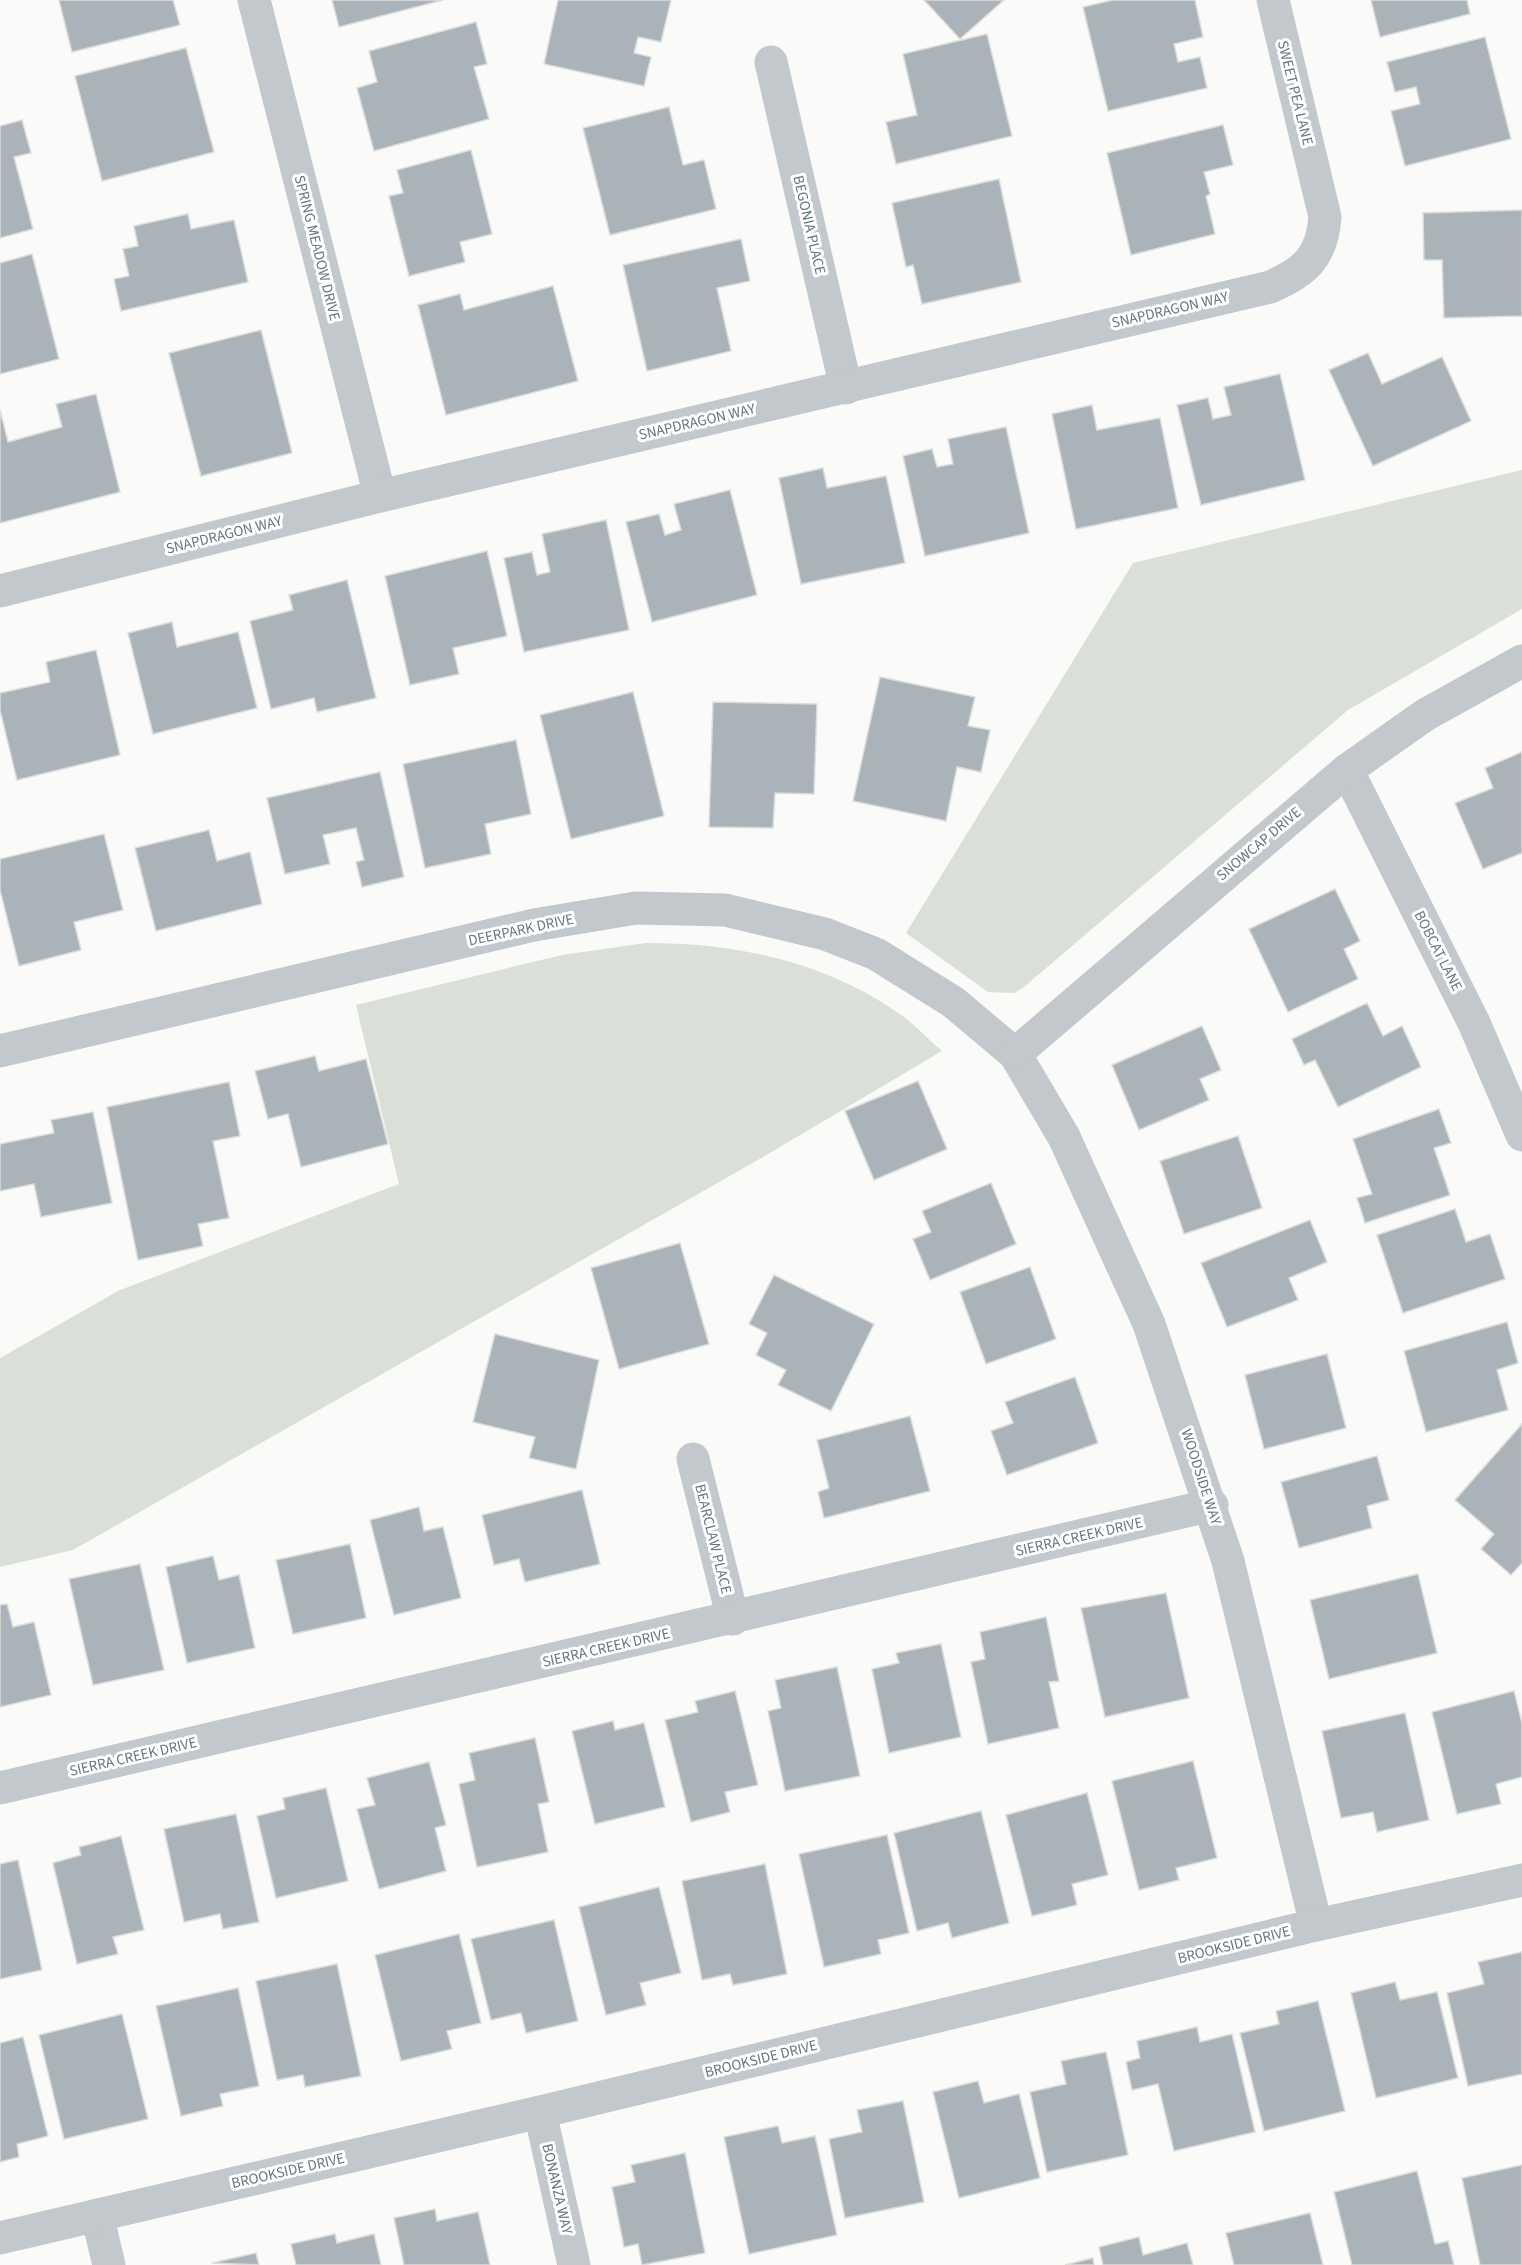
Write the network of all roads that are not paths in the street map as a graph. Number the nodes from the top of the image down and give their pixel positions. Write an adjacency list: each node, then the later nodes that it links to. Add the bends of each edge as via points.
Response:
1 (254, 0): 6 (street, SPRING MEADOW DRIVE)
2 (1273, 0): 4 (street, SWEET PEA LANE)
3 (771, 62): 5 (street, BEGONIA PLACE)
4 (1317, 185): 5 (street, SNAPDRAGON WAY, via 1325,217 1323,238 1314,257 1294,276 1270,286)
5 (846, 388): 6 (street, SNAPDRAGON WAY)
6 (380, 496): 7 (street, SNAPDRAGON WAY)
7 (0, 591)
8 (1522, 661): 9 (street, SNOWCAP DRIVE, via 1425,715)
9 (1347, 770): 11 (street, SNOWCAP DRIVE); 12 (street, BOBCAT LANE, via 1474,1023)
10 (0, 1051): 11 (street, DEERPARK DRIVE, via 534,925 636,908 725,910 825,934 876,954 953,1002)
11 (1015, 1054): 14 (street, WOODSIDE WAY, via 1064,1137 1149,1324)
12 (1522, 1135)
13 (693, 1459): 15 (street, BEARCLAW PLACE)
14 (1212, 1505): 15 (street, SIERRA CREEK DRIVE); 18 (street, WOODSIDE WAY)
15 (733, 1619): 16 (street, SIERRA CREEK DRIVE)
16 (0, 1788)
17 (1522, 1880): 18 (street, BROOKSIDE DRIVE)
18 (1316, 1925): 19 (street, BROOKSIDE DRIVE)
19 (540, 2112): 20 (street, BROOKSIDE DRIVE); 23 (street, BONANZA WAY)
20 (97, 2215): 21 (street, BROOKSIDE DRIVE); 22 (street)
21 (0, 2238)
22 (109, 2265)
23 (574, 2265)

